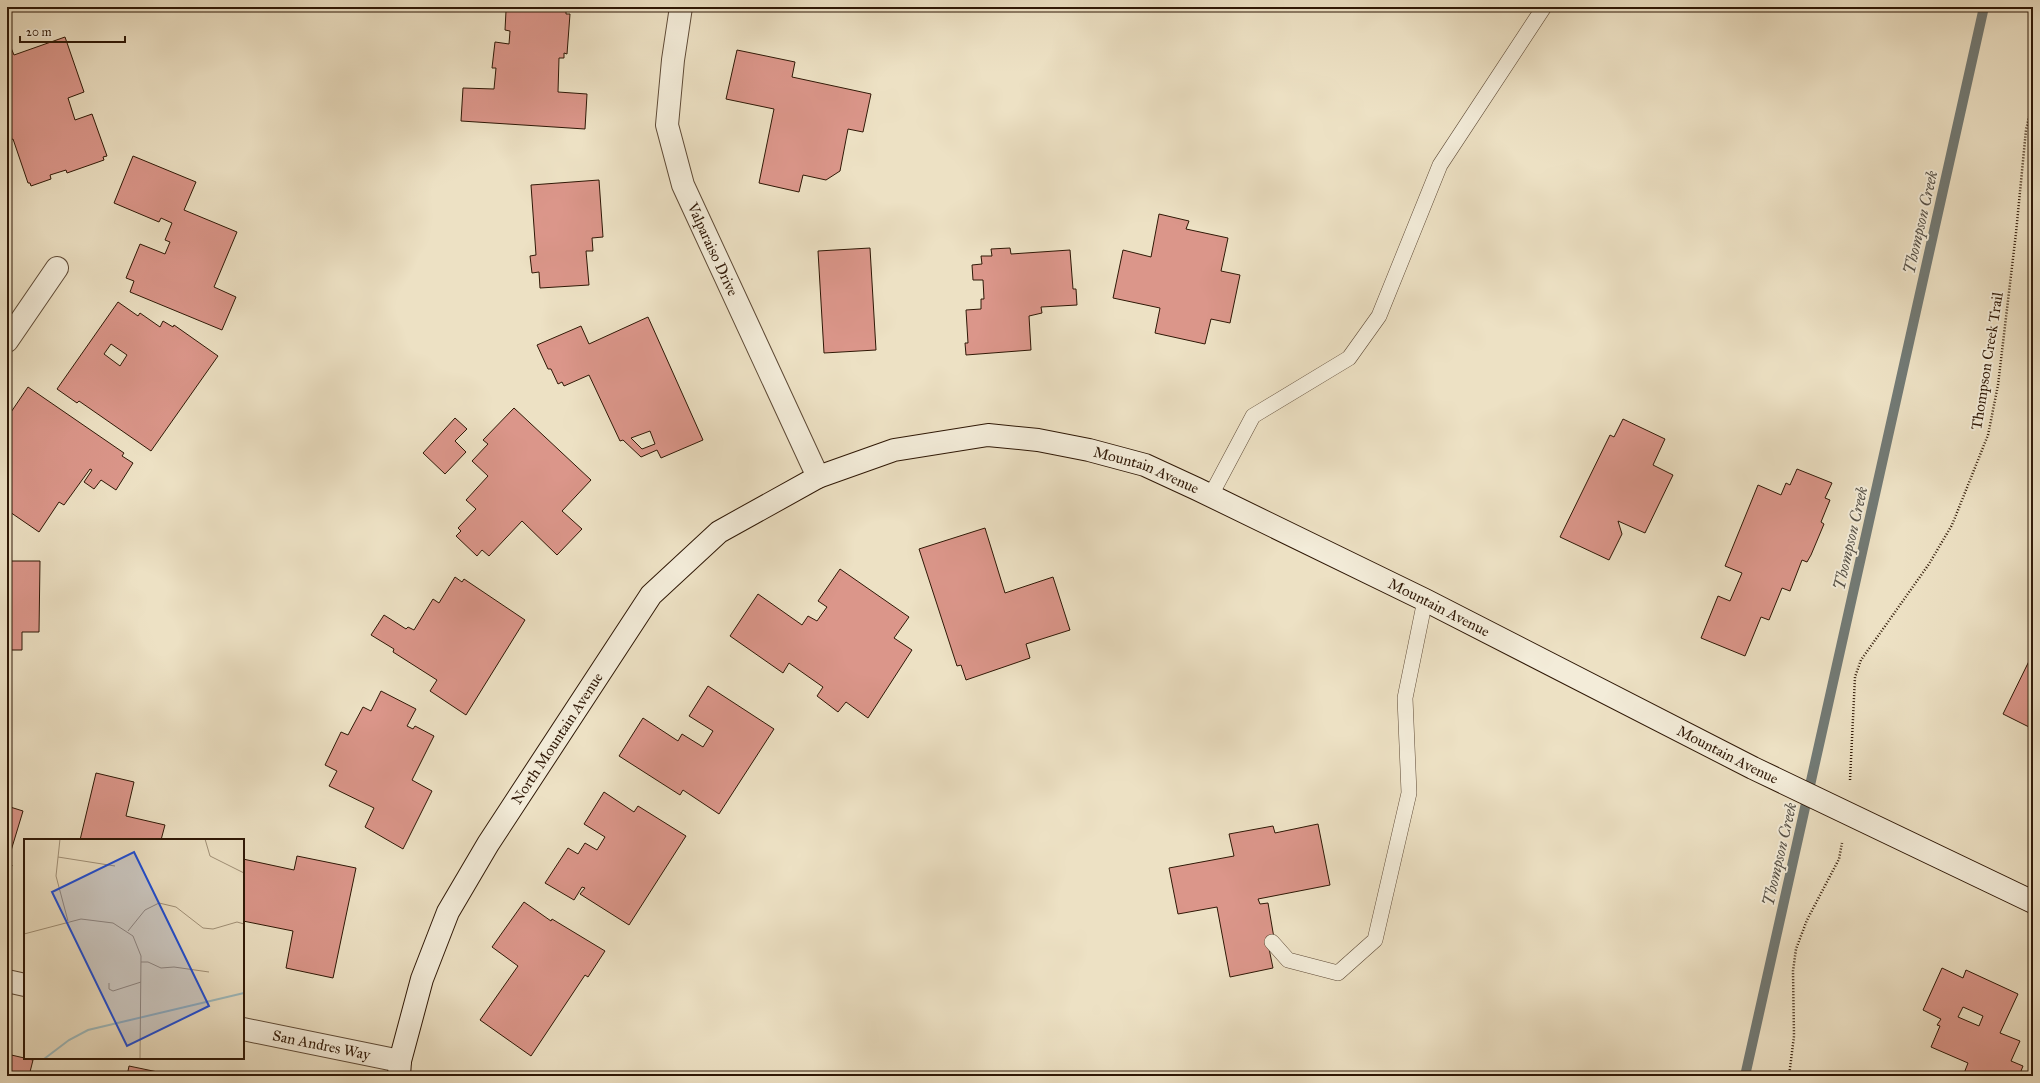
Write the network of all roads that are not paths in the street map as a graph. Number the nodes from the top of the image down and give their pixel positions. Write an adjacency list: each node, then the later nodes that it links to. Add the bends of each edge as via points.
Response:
1 (681, 7): 5 (street, Valparaiso Drive, via 667,125 683,185)
2 (1544, 7): 6 (lane, via 1440,165 1379,316 1349,358 1253,416)
3 (57, 268): 4 (street)
4 (7, 341)
5 (818, 477): 6 (street, Mountain Avenue, via 894,450 988,435 1038,440 1145,465); 13 (street, North Mountain Avenue, via 719,532 651,594 488,844 448,912 422,979)
6 (1211, 495): 7 (street, Mountain Avenue)
7 (1425, 600): 8 (street, Mountain Avenue, via 1780,781); 9 (lane, via 1405,698 1409,794 1374,940 1338,973 1288,960)
8 (2033, 902)
9 (1272, 942)
10 (7, 981): 11 (street)
11 (24, 985)
12 (244, 1029): 13 (street, San Andres Way)
13 (399, 1069)

